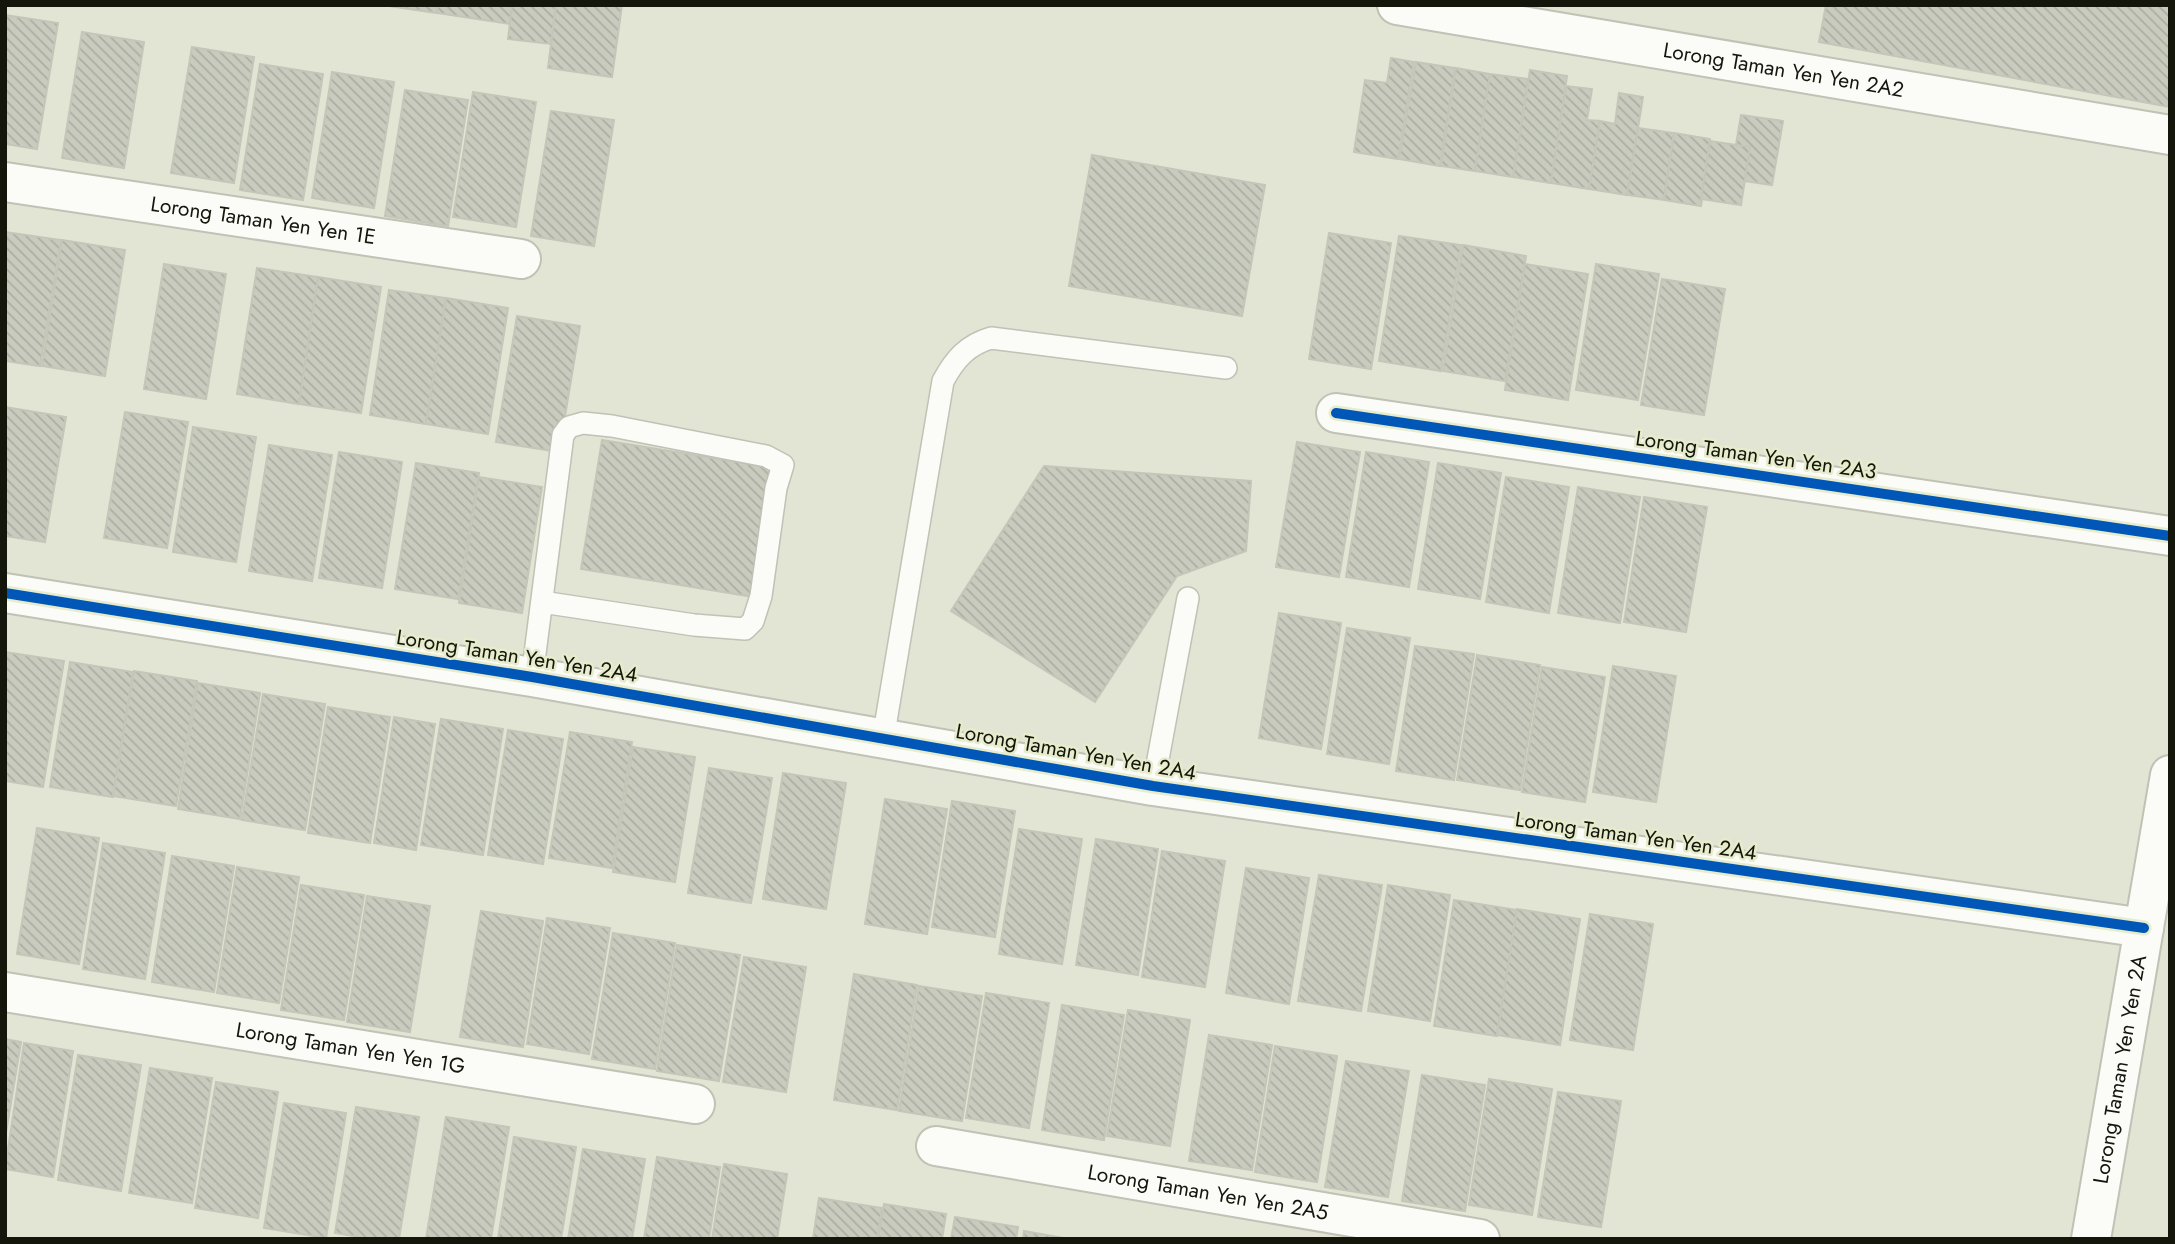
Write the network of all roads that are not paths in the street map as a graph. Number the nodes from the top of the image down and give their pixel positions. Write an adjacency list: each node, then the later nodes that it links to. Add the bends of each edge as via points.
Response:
1 (1397, 5): 2 (street, Lorong Taman Yen Yen 2A2)
2 (2170, 135)
3 (5, 182): 4 (street, Lorong Taman Yen Yen 1E)
4 (521, 259)
5 (1226, 368): 12 (lane, via 991,338 975,342 953,362 943,381)
6 (1336, 412): 7 (street, Lorong Taman Yen Yen 2A3)
7 (2170, 536)
8 (5, 593): 11 (street, Lorong Taman Yen Yen 2A4)
9 (1188, 598): 14 (lane)
10 (542, 602): 10 (lane, via 563,435 569,427 583,423 612,426 766,456 783,465 761,596 753,621 745,629); 11 (lane)
11 (532, 677): 12 (street, Lorong Taman Yen Yen 2A4)
12 (883, 739): 14 (street, Lorong Taman Yen Yen 2A4)
13 (2170, 775): 15 (street, Lorong Taman Yen Yen 2A)
14 (1153, 786): 15 (street, Lorong Taman Yen Yen 2A4)
15 (2144, 928): 20 (street, Lorong Taman Yen Yen 2A)
16 (5, 992): 17 (street, Lorong Taman Yen Yen 1G)
17 (695, 1104)
18 (936, 1146): 19 (street, Lorong Taman Yen Yen 2A5)
19 (1480, 1239)
20 (2091, 1239)

